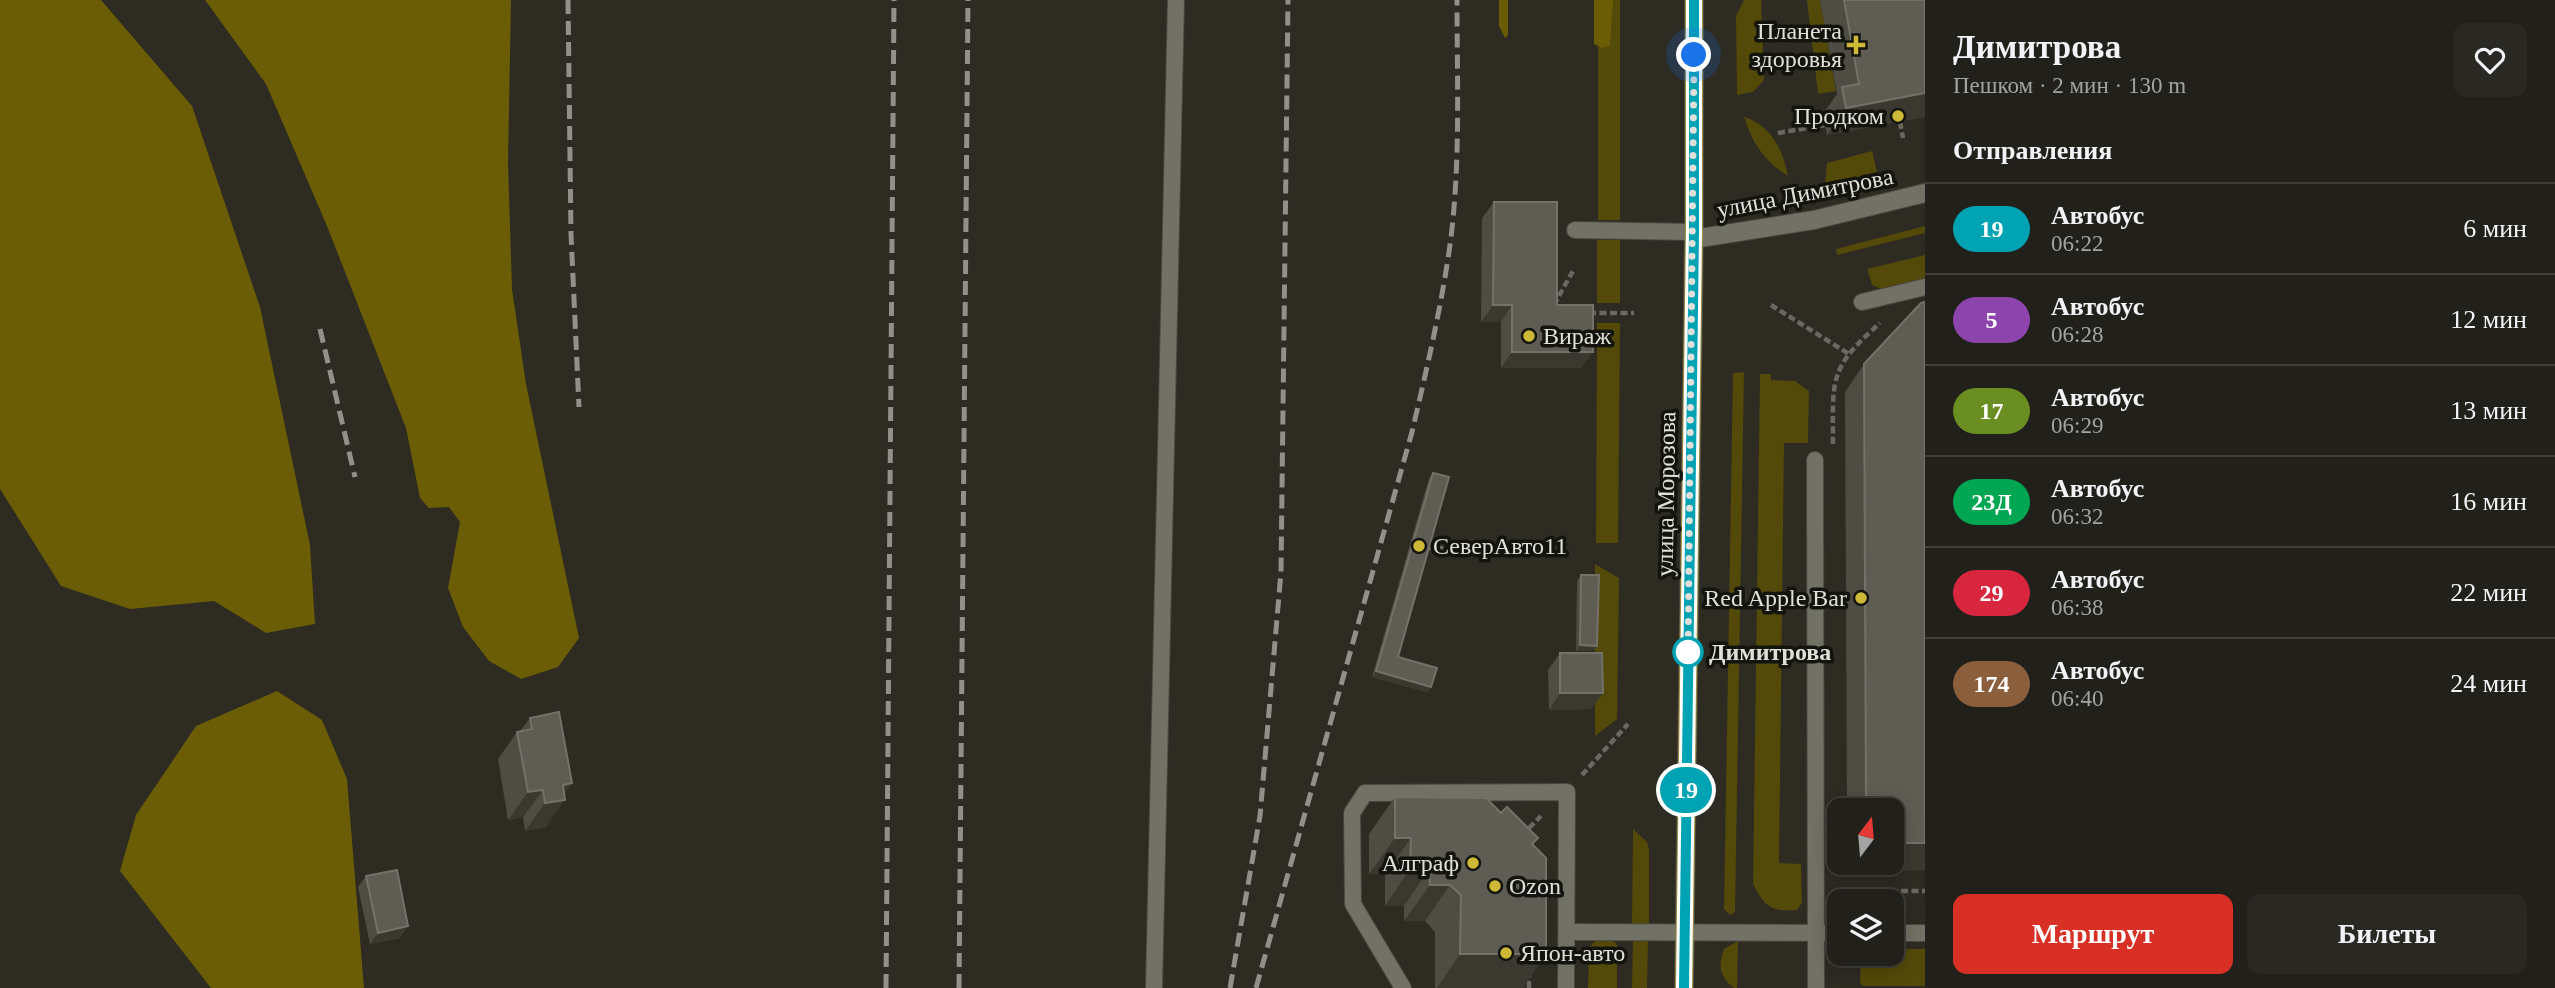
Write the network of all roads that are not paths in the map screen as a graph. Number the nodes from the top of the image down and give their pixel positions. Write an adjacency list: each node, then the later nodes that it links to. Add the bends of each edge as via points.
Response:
1 (1176, 0): 15 (lane)
2 (1694, 0): 5 (main road, улица Морозова)
3 (1925, 193): 5 (street, улица Димитрова, via 1814,220)
4 (1575, 230): 5 (lane)
5 (1694, 236): 10 (main road, улица Морозова)
6 (1925, 287): 7 (lane)
7 (1862, 302)
8 (1815, 460): 11 (lane)
9 (1567, 932): 10 (lane); 16 (lane, via 1567,792 1365,793 1352,813 1353,904); 17 (lane)
10 (1684, 933): 11 (lane); 18 (main road, улица Морозова)
11 (1816, 933): 12 (lane); 19 (lane)
12 (1827, 933)
13 (1904, 933): 14 (lane)
14 (1925, 933)
15 (1154, 988)
16 (1403, 988)
17 (1566, 988)
18 (1684, 988)
19 (1816, 988)

